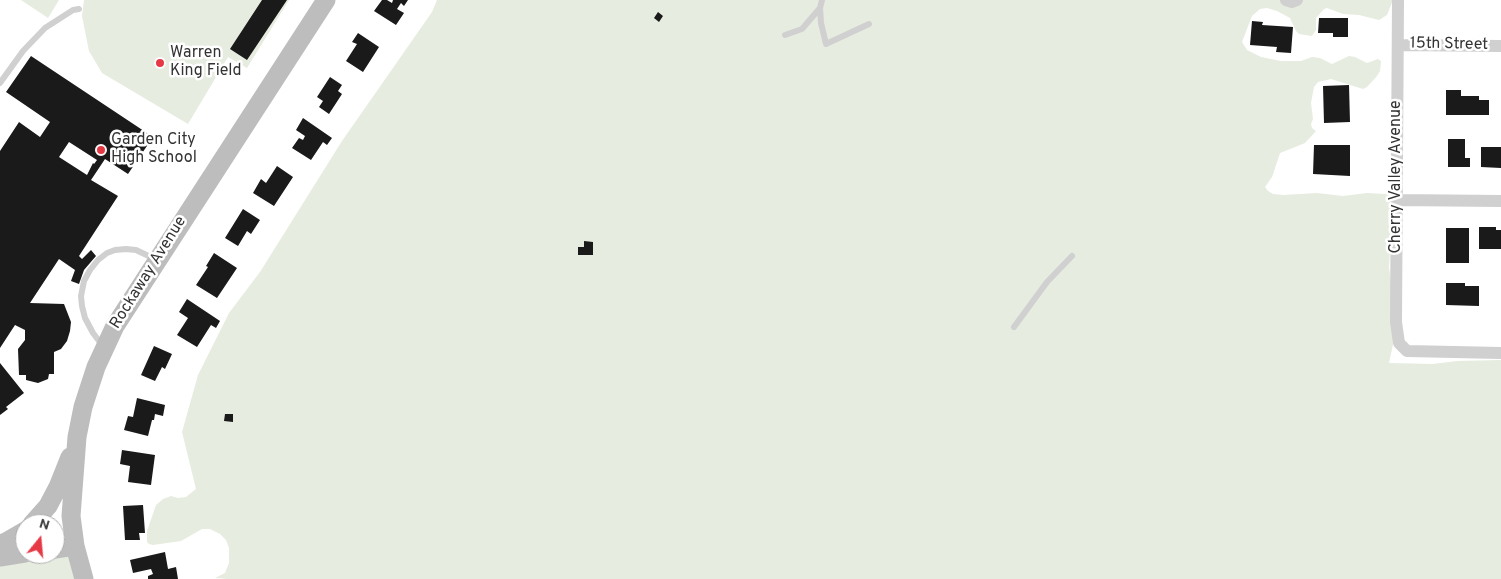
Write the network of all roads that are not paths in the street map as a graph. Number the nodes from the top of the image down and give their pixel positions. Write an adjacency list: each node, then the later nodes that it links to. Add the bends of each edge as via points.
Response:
1 (326, 0): 16 (main road, Rockaway Avenue)
2 (822, 0): 6 (lane)
3 (1286, 0): 4 (street)
4 (1297, 0)
5 (1398, 0): 10 (street, Cherry Valley Avenue)
6 (820, 8): 8 (lane, via 826,44); 9 (lane, via 802,29)
7 (79, 9): 12 (lane, via 45,28)
8 (869, 24)
9 (785, 35)
10 (1398, 45): 11 (street, 15th Street); 13 (street, Cherry Valley Avenue)
11 (1501, 46)
12 (0, 83)
13 (1396, 200): 14 (street); 19 (street, Cherry Valley Avenue, via 1396,322 1399,343 1407,351)
14 (1501, 201)
15 (1072, 256): 17 (lane, via 1047,282)
16 (156, 260): 18 (main road, Rockaway Avenue); 18 (lane, via 136,250 115,250 98,260 90,270 84,282 82,306 93,333)
17 (1014, 327)
18 (105, 348): 20 (main road, Rockaway Avenue, via 83,407)
19 (1501, 353)
20 (77, 437): 21 (main road, via 58,487); 24 (main road, Rockaway Avenue, via 71,516)
21 (41, 514)
22 (15, 537): 23 (main road)
23 (0, 544)
24 (75, 546): 25 (main road); 28 (main road, Rockaway Avenue)
25 (65, 548)
26 (15, 555): 27 (main road)
27 (0, 557)
28 (84, 579)

